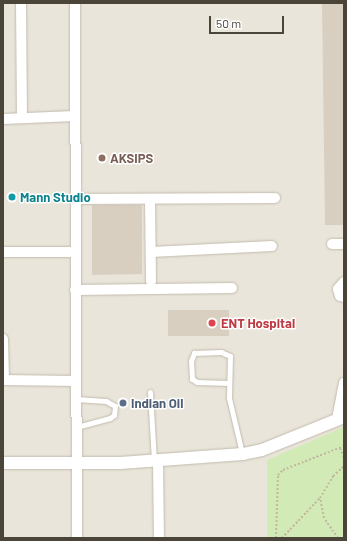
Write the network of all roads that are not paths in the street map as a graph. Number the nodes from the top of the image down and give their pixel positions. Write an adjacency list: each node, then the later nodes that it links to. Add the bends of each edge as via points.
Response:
1 (21, 3): 4 (street)
2 (75, 3): 3 (street)
3 (75, 116): 4 (street); 7 (street)
4 (22, 118): 5 (street)
5 (3, 119)
6 (275, 198): 8 (street)
7 (74, 199): 8 (street); 13 (street)
8 (150, 199): 14 (street)
9 (332, 244): 10 (street)
10 (344, 244)
11 (272, 246): 14 (street)
12 (3, 252): 13 (street)
13 (74, 252): 18 (street)
14 (151, 252): 15 (street)
15 (151, 281)
16 (344, 282): 19 (street, via 340,283 338,290 340,296)
17 (232, 288): 18 (street)
18 (75, 290): 22 (street)
19 (344, 297)
20 (3, 339): 21 (street)
21 (3, 380): 22 (street)
22 (76, 381): 26 (street)
23 (344, 382): 27 (street)
24 (229, 383): 24 (lane, via 228,354 194,353 191,361 192,379 197,382); 29 (lane, via 229,398)
25 (150, 392): 30 (lane)
26 (76, 399): 28 (street); 28 (lane, via 106,401 115,406 114,415 110,418)
27 (341, 418): 29 (street, via 262,450)
28 (76, 427): 32 (street)
29 (243, 454): 30 (street)
30 (156, 462): 32 (street); 34 (street)
31 (3, 463): 32 (street)
32 (77, 464): 33 (street)
33 (77, 538)
34 (159, 538)

